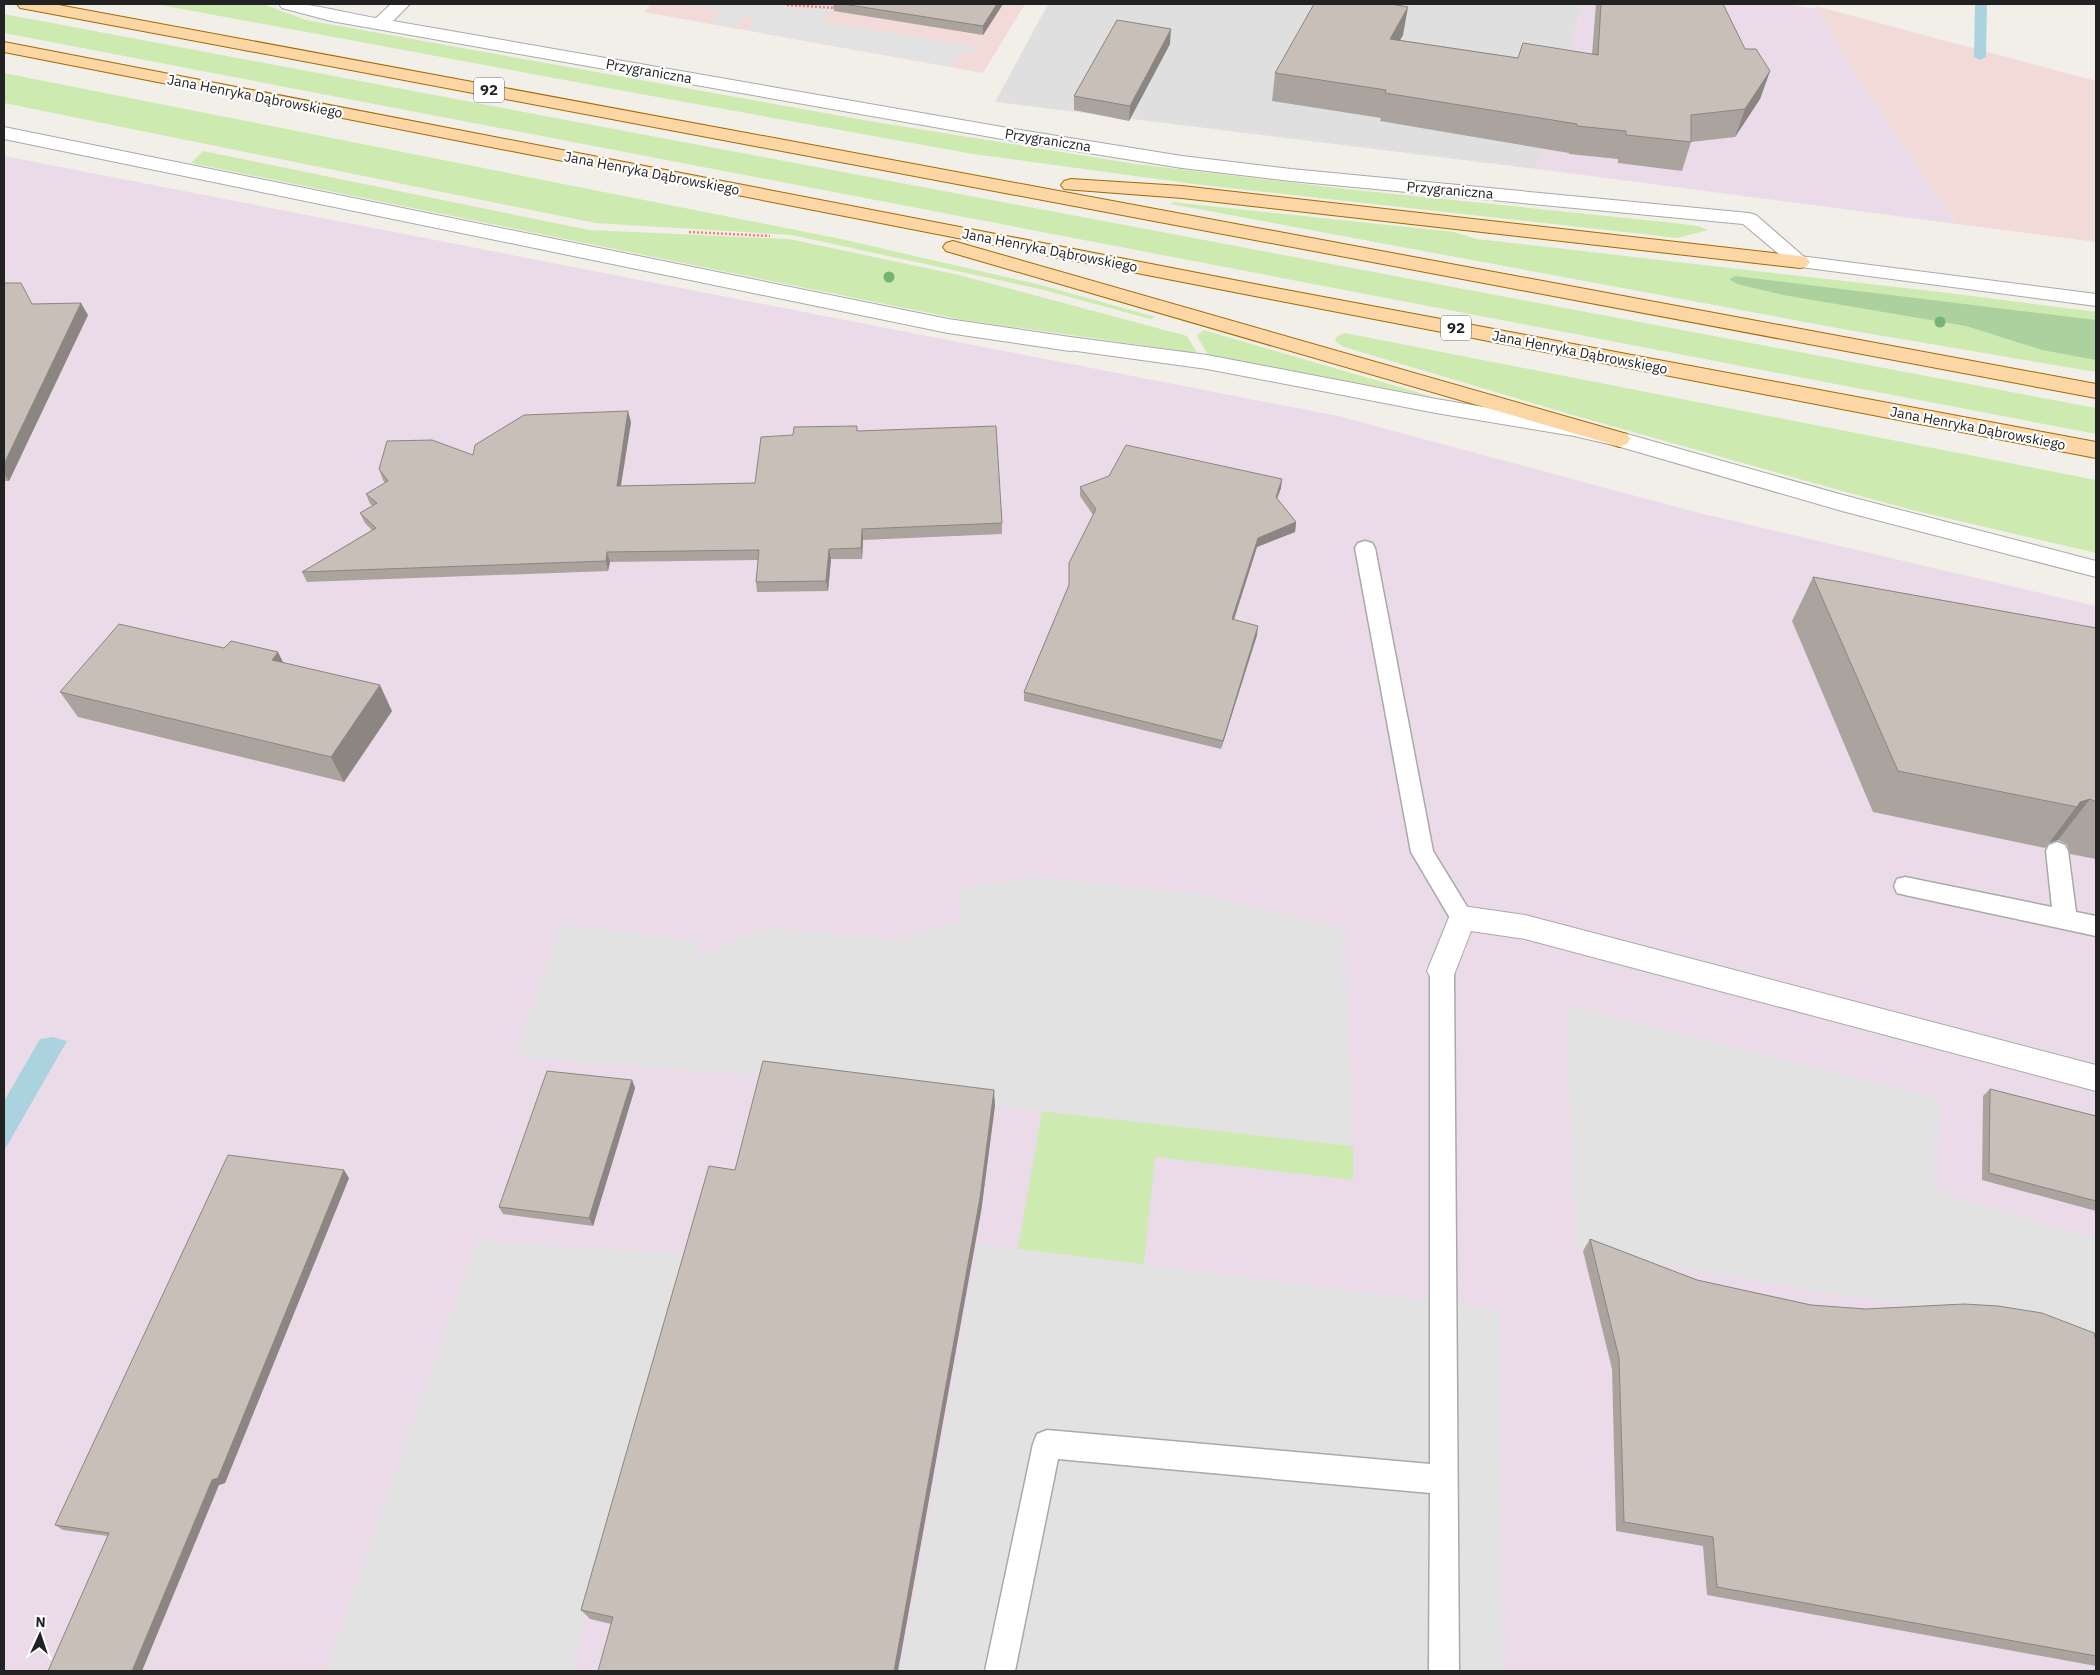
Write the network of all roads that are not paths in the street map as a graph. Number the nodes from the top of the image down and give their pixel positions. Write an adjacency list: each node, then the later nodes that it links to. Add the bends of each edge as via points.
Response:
1 (26, 4): 7 (main road, 92)
2 (288, 4): 4 (street, Przygraniczna, via 331,16)
3 (401, 4): 4 (street)
4 (380, 24): 9 (street, Przygraniczna, via 1182,162 1749,219)
5 (4, 47): 8 (main road, Jana Henryka Dąbrowskiego / 92)
6 (4, 133): 12 (street, via 938,324 1207,362)
7 (952, 178): 9 (main road, via 1182,192); 11 (main road, 92)
8 (815, 204): 12 (main road, via 1029,270); 13 (main road, Jana Henryka Dąbrowskiego / 92)
9 (1800, 262): 10 (street)
10 (2096, 300)
11 (2096, 391)
12 (1620, 439): 15 (street, via 1842,503)
13 (2096, 450)
14 (1365, 548): 18 (lane, via 1422,852)
15 (2096, 569)
16 (2057, 851): 19 (lane)
17 (1905, 886): 19 (lane)
18 (1462, 918): 21 (street); 22 (street, via 1525,927)
19 (2065, 920): 20 (lane)
20 (2096, 926)
21 (1442, 971): 23 (lane)
22 (2096, 1078)
23 (1444, 1480): 24 (lane, via 1047,1444); 25 (lane)
24 (1000, 1671)
25 (1444, 1671)

